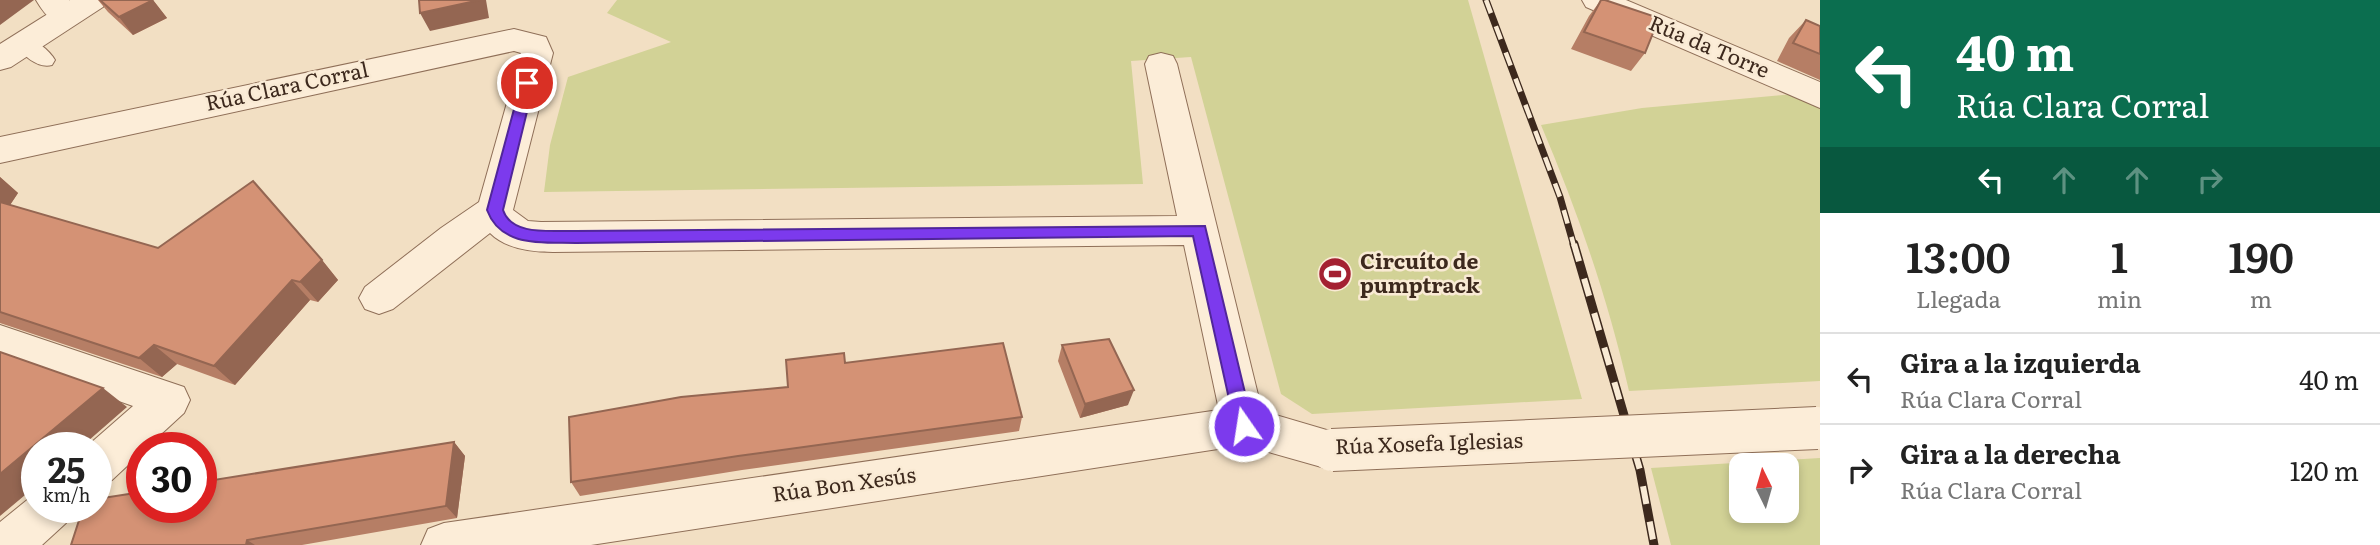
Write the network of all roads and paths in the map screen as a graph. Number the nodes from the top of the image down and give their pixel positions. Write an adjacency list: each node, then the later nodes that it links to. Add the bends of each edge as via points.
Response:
1 (1597, 0): 6 (street, Rúa da Torre)
2 (70, 5): 3 (street)
3 (23, 54)
4 (1161, 64): 10 (street)
5 (527, 83): 7 (street, Rúa Clara Corral, via 537,53 535,45 502,41); 8 (street, Rúa Clara Corral, via 509,66 485,66); 9 (street, Rúa Clara Corral)
6 (1820, 96)
7 (0, 150)
8 (0, 175)
9 (495, 210): 10 (street, via 508,229 541,237); 11 (street)
10 (1199, 230): 13 (street)
11 (379, 298)
12 (0, 342): 15 (street, via 169,400)
13 (1244, 426): 14 (street, Rúa Xosefa Iglesias, bridge, via 1332,450); 18 (street, Rúa Bon Xesús)
14 (1819, 428)
15 (112, 452)
16 (33, 523): 17 (street)
17 (8, 545)
18 (444, 545)

